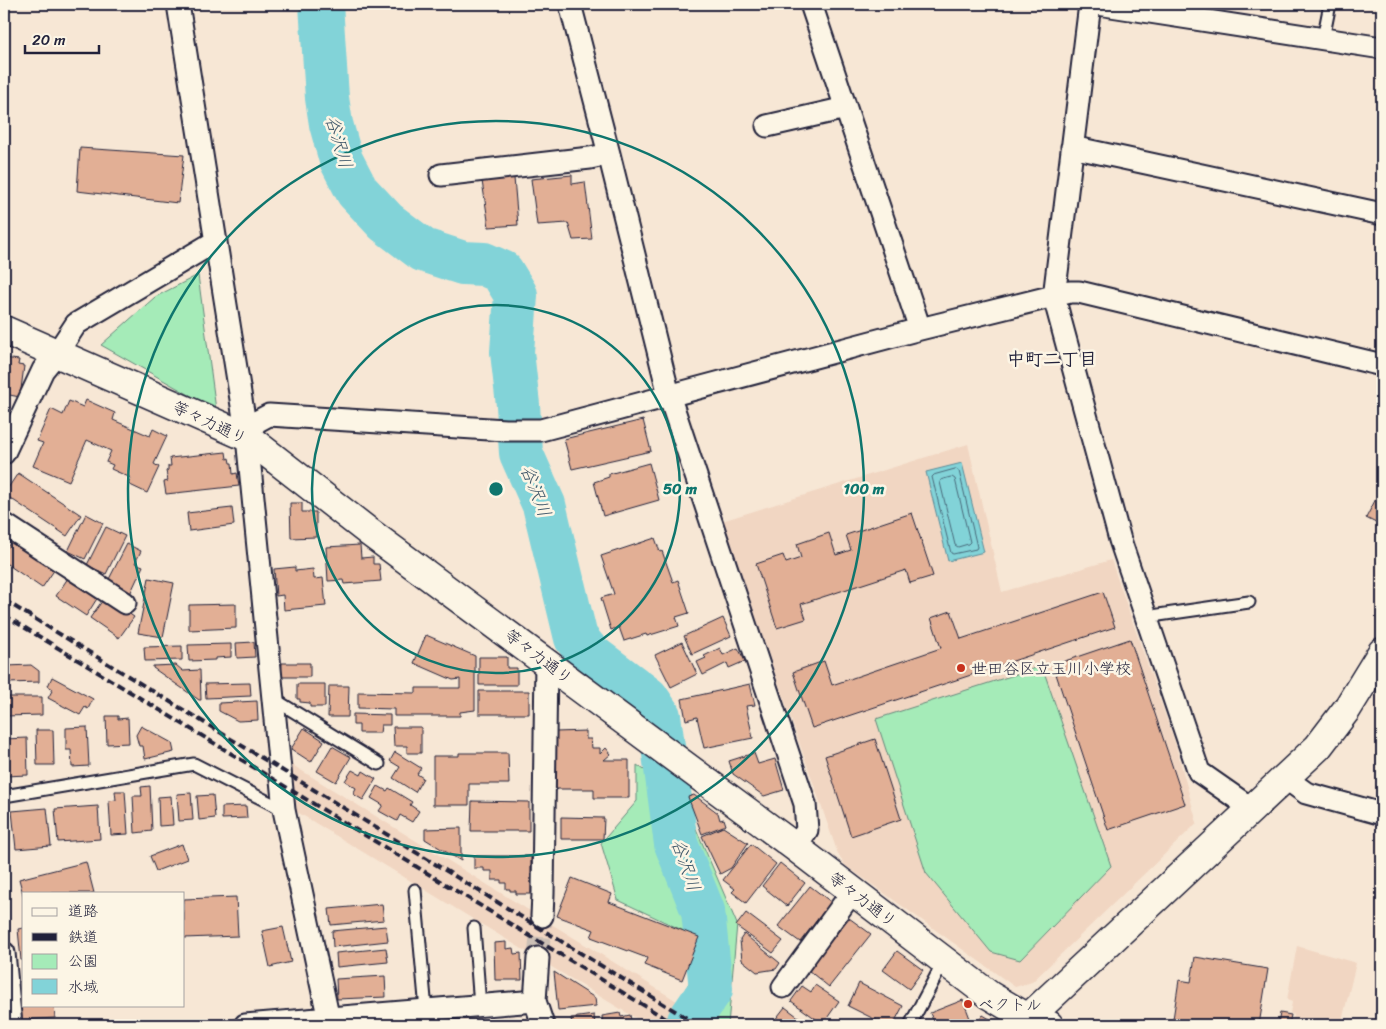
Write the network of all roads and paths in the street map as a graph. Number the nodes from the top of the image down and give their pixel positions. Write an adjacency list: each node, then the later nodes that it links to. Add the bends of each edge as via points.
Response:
1 (178, 4): 15 (street)
2 (570, 4): 12 (street)
3 (811, 4): 9 (street)
4 (1090, 4): 11 (street)
5 (1098, 4): 7 (street)
6 (1330, 4): 7 (lane)
7 (1323, 39): 8 (street)
8 (1382, 48)
9 (846, 108): 10 (street); 17 (street)
10 (767, 126)
11 (1072, 147): 14 (street); 16 (street)
12 (610, 154): 13 (street); 21 (street)
13 (441, 175)
14 (1382, 214)
15 (216, 241): 19 (street, via 76,324); 22 (street)
16 (1054, 297): 17 (street); 20 (street, via 1079,292); 27 (street, via 1120,540)
17 (920, 329): 21 (street)
18 (4, 330): 19 (street, 等々力通り)
19 (57, 353): 22 (street, 等々力通り); 23 (street, via 43,370)
20 (1382, 364)
21 (669, 395): 22 (street, via 541,430 269,415 256,422); 37 (street, via 805,804 808,830)
22 (247, 437): 29 (street, 等々力通り, via 369,532); 30 (street)
23 (4, 453)
24 (4, 524): 26 (street)
25 (1249, 602): 27 (lane)
26 (125, 603)
27 (1145, 617): 34 (street, via 1199,772)
28 (1382, 652): 32 (street, via 1347,709 1318,747)
29 (546, 661): 37 (street, 等々力通り); 40 (street)
30 (272, 698): 31 (lane); 35 (street)
31 (379, 764)
32 (1284, 777): 34 (street); 36 (street, via 1306,793)
33 (4, 796): 35 (lane, via 194,764)
34 (1252, 809): 50 (street)
35 (284, 810): 49 (street)
36 (1382, 814)
37 (795, 847): 39 (street, 等々力通り)
38 (415, 890): 48 (lane)
39 (853, 891): 44 (street, 等々力通り); 45 (street)
40 (542, 916)
41 (474, 928): 47 (lane)
42 (4, 953): 51 (street)
43 (538, 958): 46 (street)
44 (944, 961): 50 (street, 等々力通り, via 990,995); 54 (lane)
45 (783, 987)
46 (535, 1000): 47 (street); 53 (street)
47 (480, 1006): 48 (street)
48 (426, 1010): 49 (street)
49 (330, 1022): 52 (street)
50 (1038, 1022)
51 (11, 1025)
52 (245, 1025)
53 (544, 1025)
54 (910, 1025)

